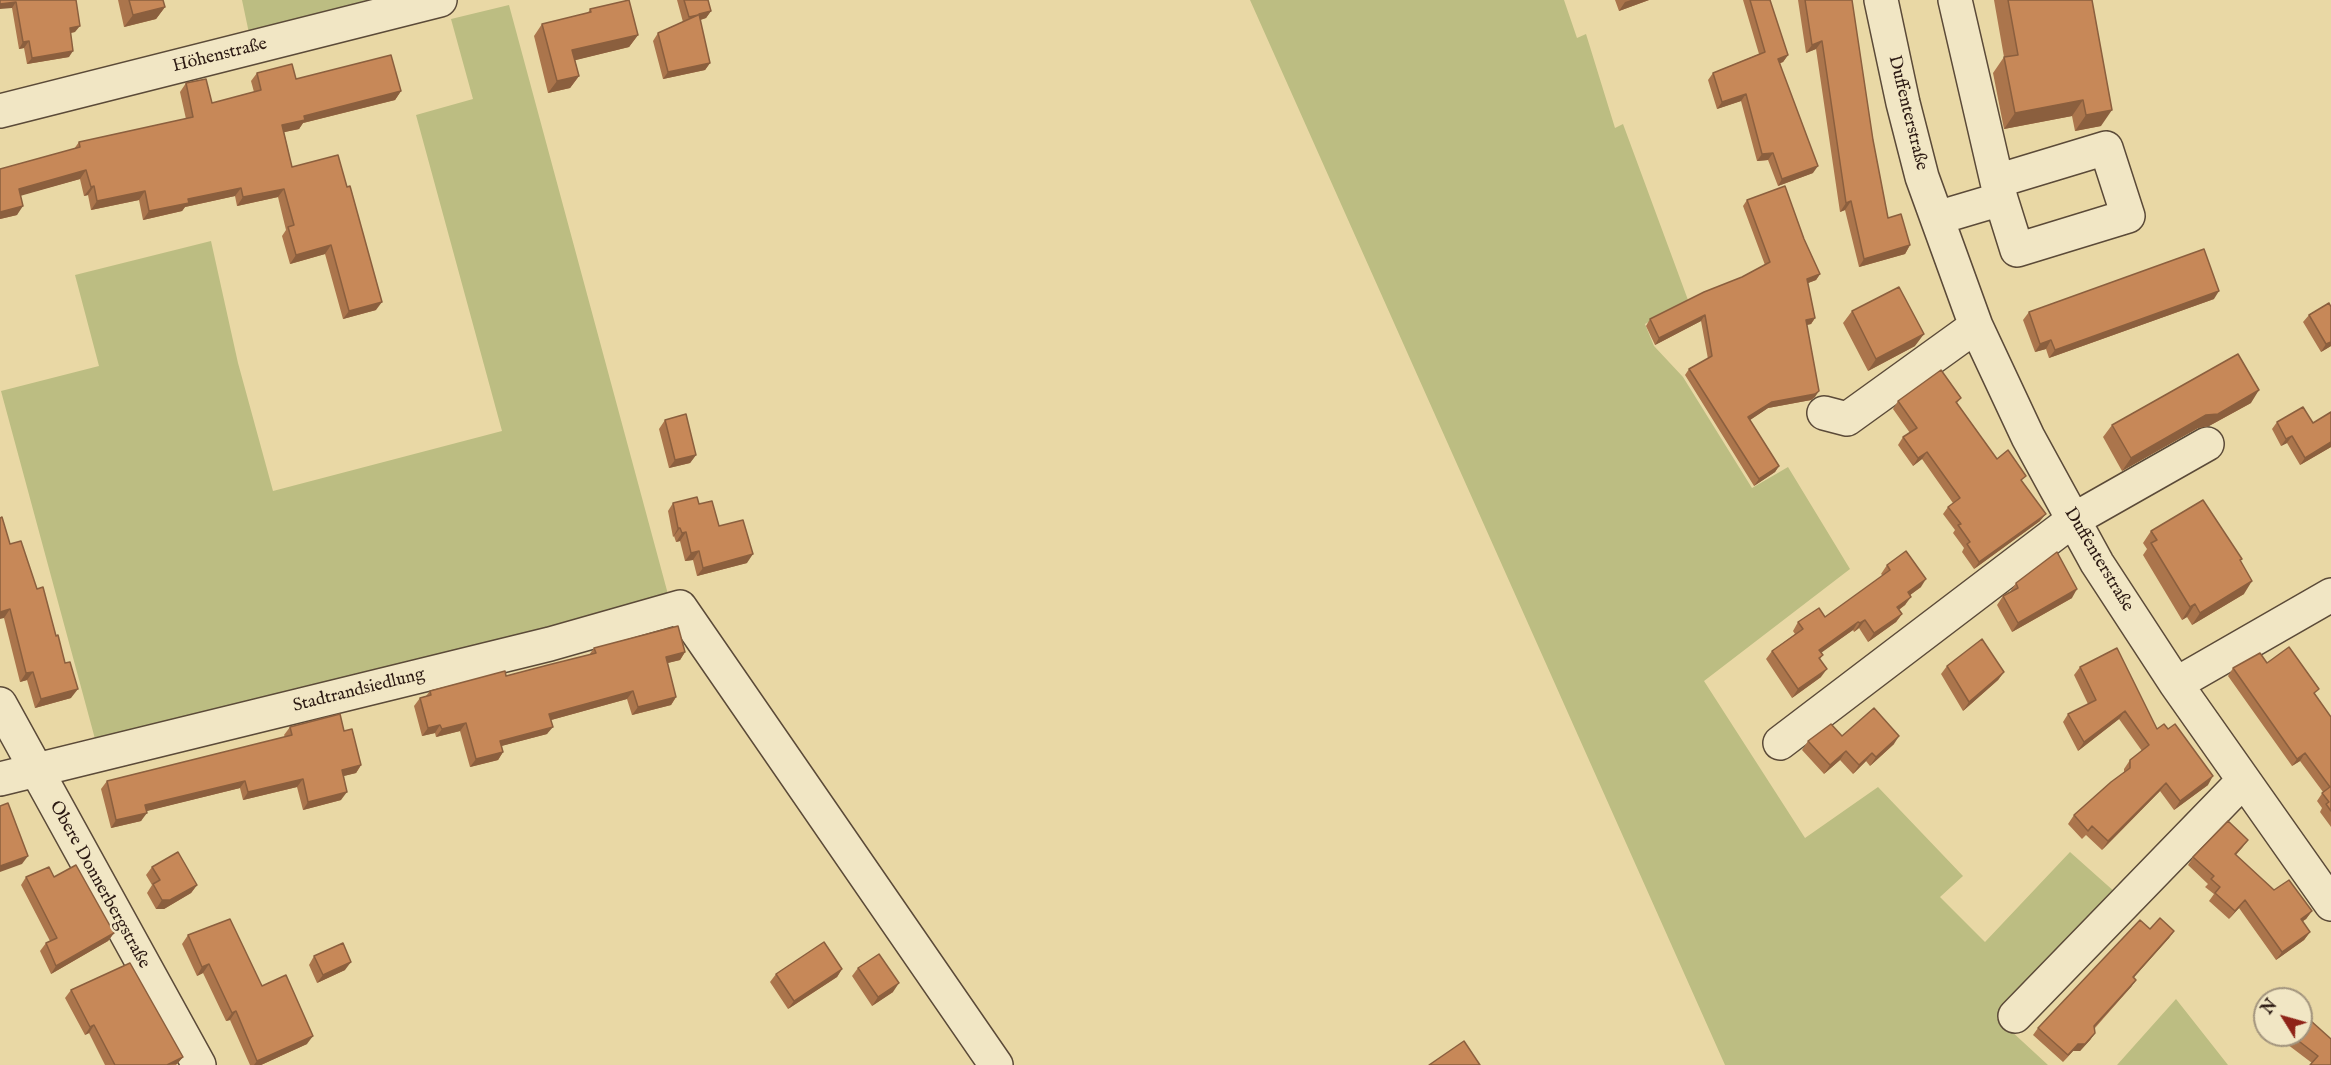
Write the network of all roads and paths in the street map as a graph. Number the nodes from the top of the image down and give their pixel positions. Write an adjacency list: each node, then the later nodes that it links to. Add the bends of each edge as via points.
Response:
1 (440, 0): 4 (street, Höhenstraße)
2 (1881, 0): 5 (street, Duffenterstraße, via 1922,177)
3 (1955, 0): 5 (street, via 1999,190)
4 (0, 111)
5 (1937, 218): 6 (street, Duffenterstraße)
6 (1976, 326): 7 (street, via 1847,419); 9 (street, Duffenterstraße, via 2028,437)
7 (1824, 412)
8 (2207, 444): 9 (street)
9 (2073, 520): 11 (street, Duffenterstraße); 13 (street)
10 (2331, 595): 11 (street)
11 (2176, 684): 16 (street, Duffenterstraße)
12 (0, 704): 14 (street, Obere Donnerbergstraße)
13 (1780, 743)
14 (36, 771): 15 (street, Stadtrandsiedlung); 19 (street, Obere Donnerbergstraße); 20 (street, Stadtrandsiedlung, via 550,644 680,607)
15 (0, 779)
16 (2243, 781): 17 (street, Duffenterstraße); 18 (street)
17 (2331, 904)
18 (2015, 1016)
19 (199, 1065)
20 (996, 1065)

